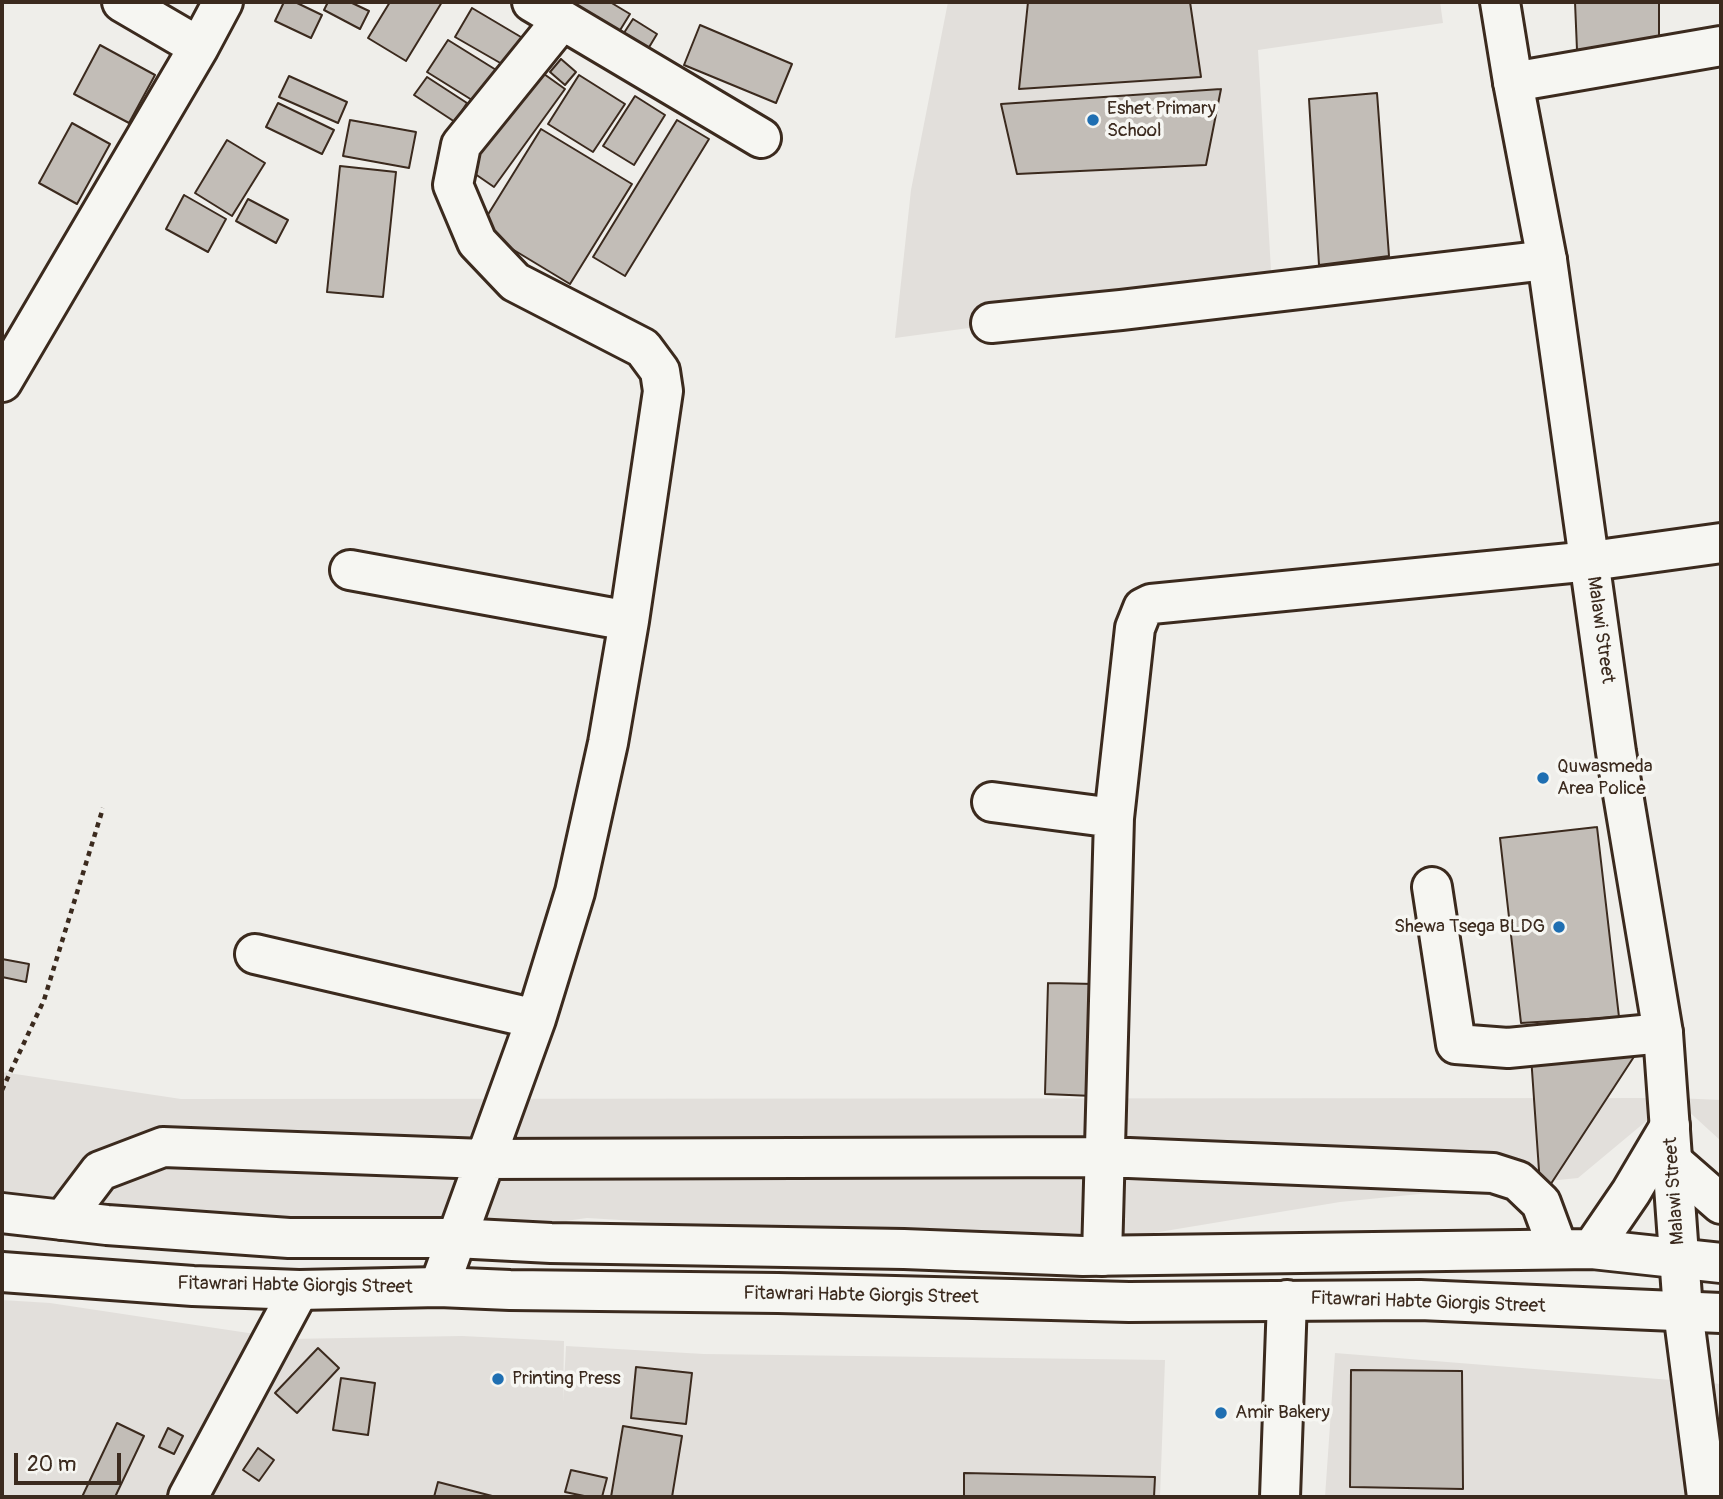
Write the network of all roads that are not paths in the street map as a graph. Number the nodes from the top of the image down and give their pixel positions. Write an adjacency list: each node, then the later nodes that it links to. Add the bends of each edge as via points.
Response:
1 (122, 2): 6 (street)
2 (223, 2): 6 (street)
3 (1500, 2): 7 (street, Malawi Street)
4 (547, 11): 8 (street); 15 (street, via 461,145 453,186 477,242 515,282 643,348 660,371 661,402)
5 (1721, 46): 7 (street)
6 (200, 47): 11 (street)
7 (1513, 82): 9 (street, Malawi Street)
8 (761, 138)
9 (1547, 260): 10 (street); 13 (street, Malawi Street)
10 (991, 323)
11 (2, 382)
12 (1721, 543): 13 (street)
13 (1591, 561): 17 (street, via 1143,608 1135,628); 21 (street, Malawi Street, via 1616,752)
14 (350, 570): 15 (street)
15 (629, 621): 20 (street, via 575,892)
16 (992, 802): 17 (street)
17 (1114, 818): 23 (street)
18 (1432, 887): 21 (street, via 1455,1044 1508,1048)
19 (255, 954): 20 (street)
20 (536, 1019): 24 (street)
21 (1663, 1034): 22 (street, Malawi Street)
22 (1671, 1144): 25 (street); 29 (street, via 1632,1192); 31 (street, Malawi Street)
23 (1105, 1157): 24 (street); 29 (street, via 1493,1173 1518,1181); 30 (street)
24 (484, 1159): 27 (street, via 163,1147 100,1171); 28 (street)
25 (1721, 1204)
26 (6, 1215): 27 (street)
27 (63, 1220): 28 (street, via 289,1238)
28 (455, 1238): 30 (street); 34 (street)
29 (1575, 1249): 30 (street); 31 (street)
30 (1102, 1256)
31 (1680, 1260): 32 (street); 37 (street, Malawi Street)
32 (1721, 1263)
33 (2, 1272): 35 (street, Fitawrari Habte Giorgis Street)
34 (439, 1287): 35 (street, Fitawrari Habte Giorgis Street); 36 (street, Fitawrari Habte Giorgis Street, via 1129,1303)
35 (299, 1290): 39 (street)
36 (1287, 1300): 37 (street, Fitawrari Habte Giorgis Street, via 1420,1300); 40 (street)
37 (1683, 1311): 38 (street, Fitawrari Habte Giorgis Street); 41 (street, Malawi Street)
38 (1721, 1313)
39 (188, 1497)
40 (1280, 1497)
41 (1707, 1497)

